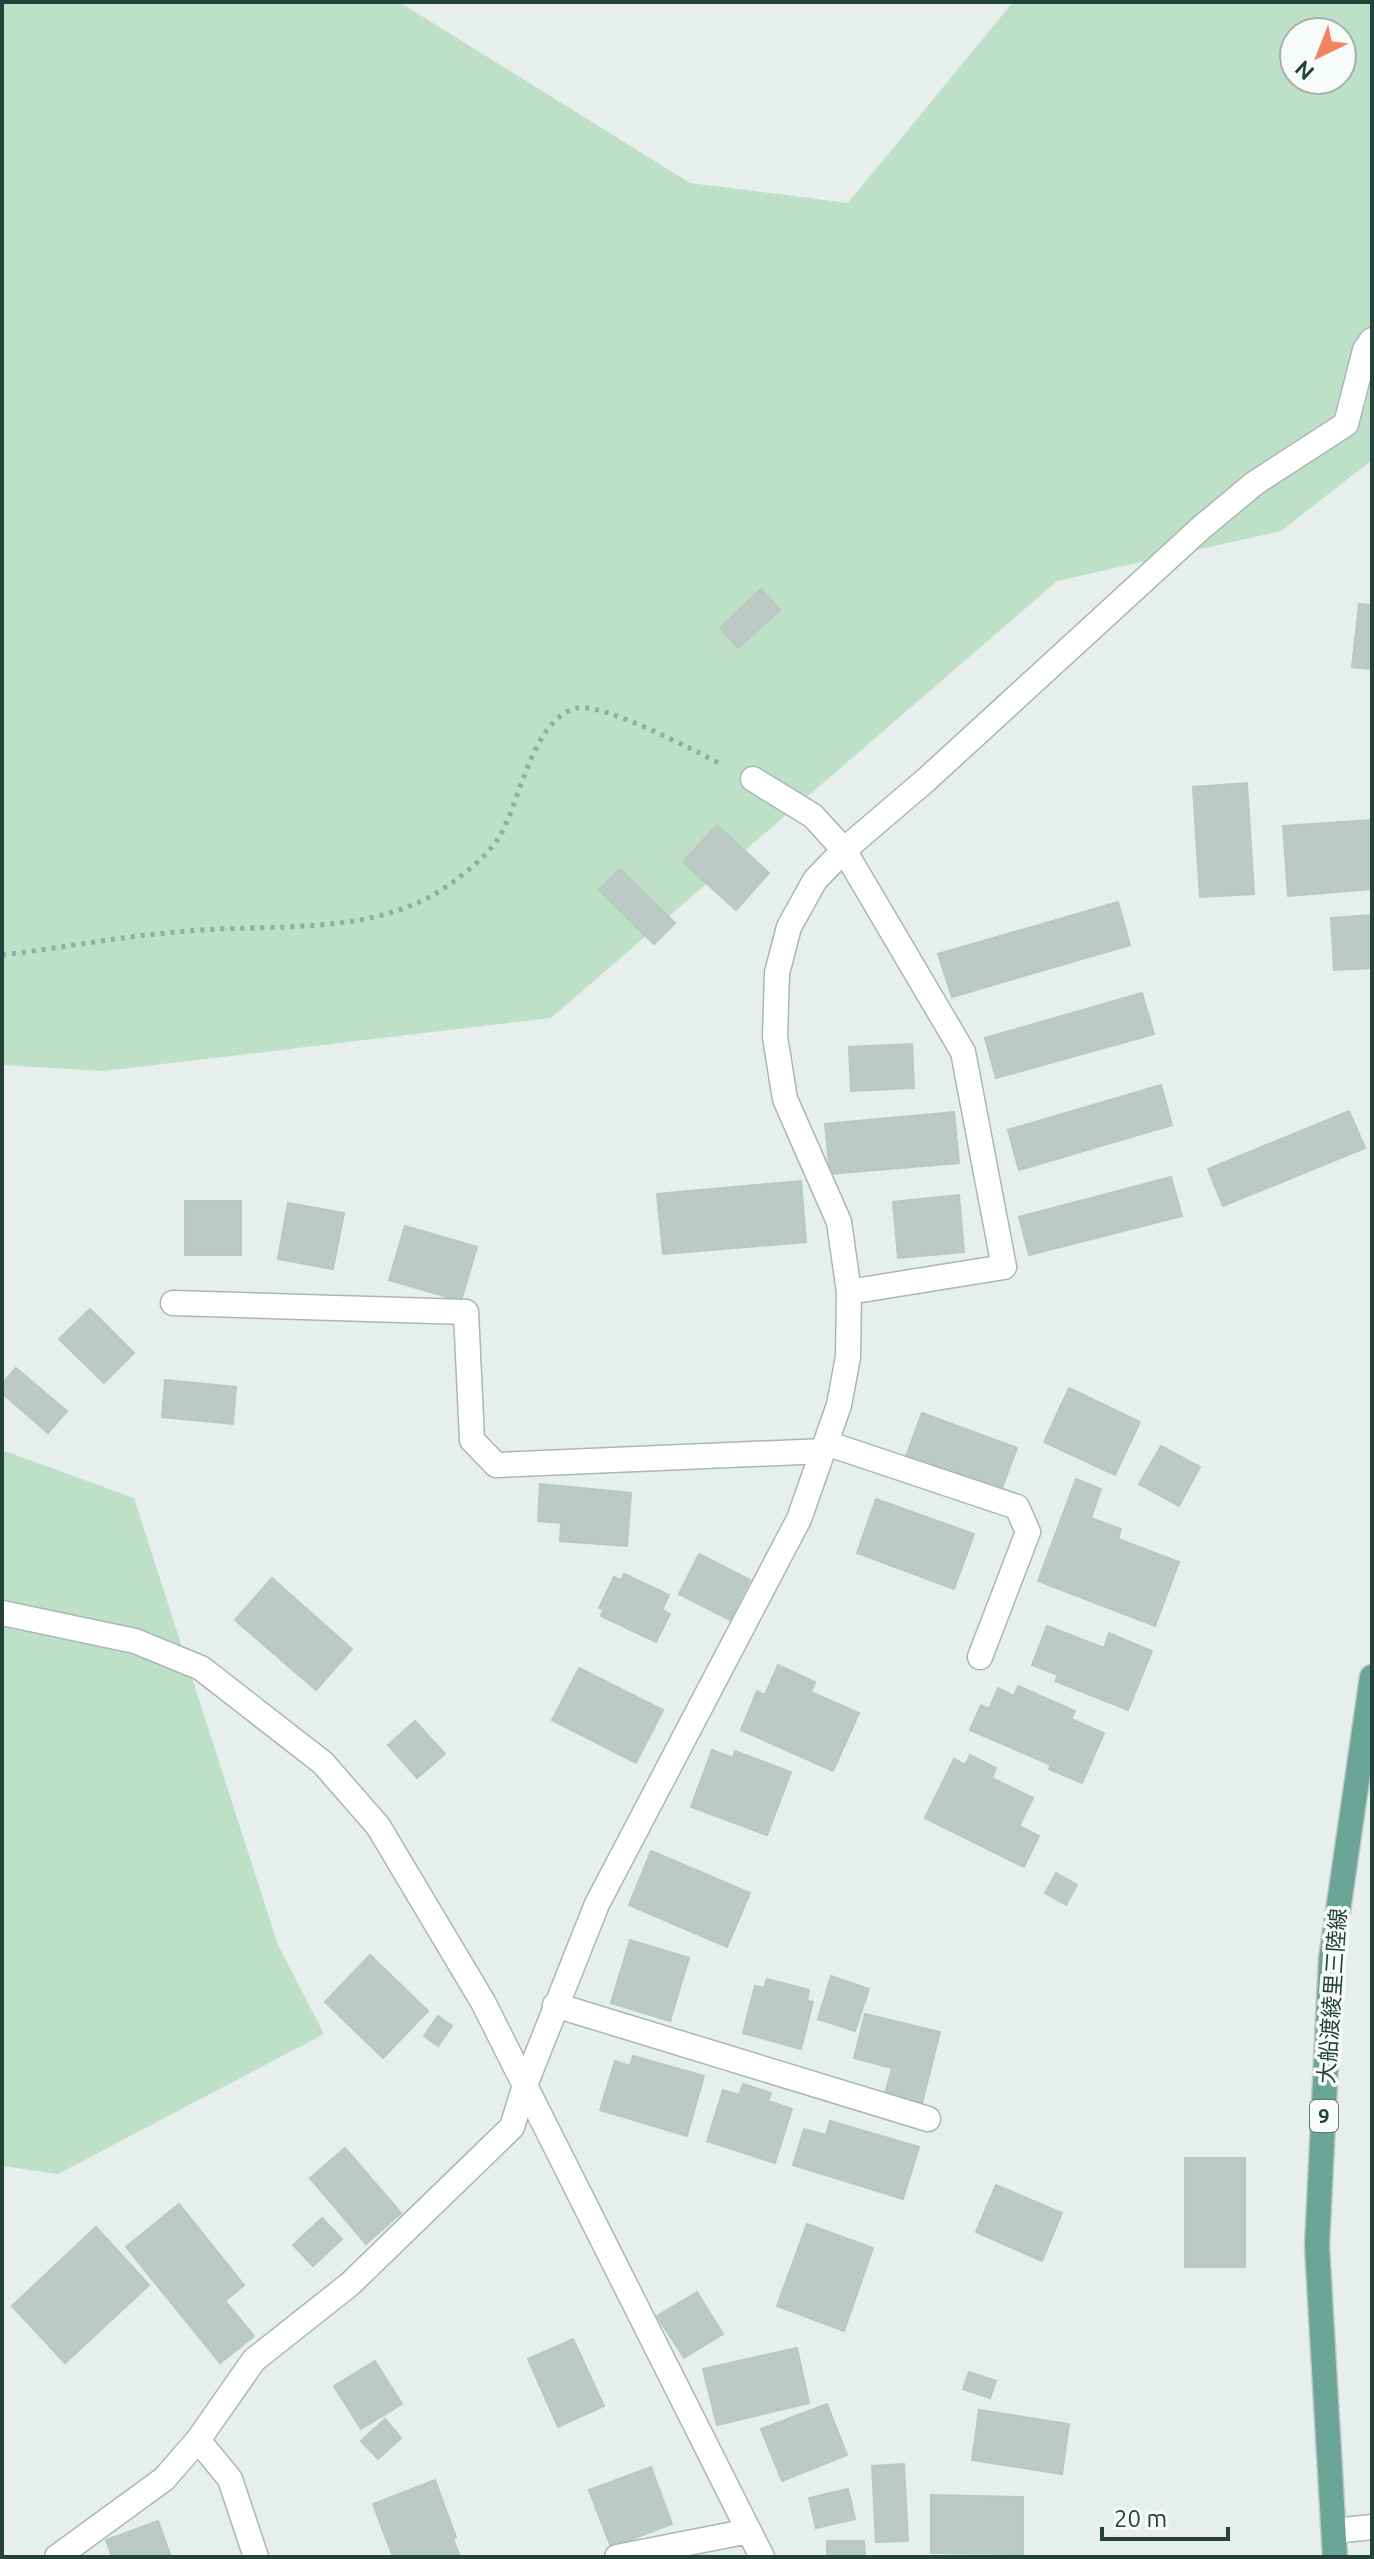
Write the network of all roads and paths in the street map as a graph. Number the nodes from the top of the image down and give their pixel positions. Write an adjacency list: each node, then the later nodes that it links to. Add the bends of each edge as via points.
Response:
1 (1372, 340): 3 (street, via 1346,424 1212,518)
2 (753, 779): 3 (street, via 813,816); 4 (path, via 640,725 582,707 565,712 550,728 498,839 433,895 353,922 178,931)
3 (844, 850): 5 (street, via 815,880 789,927 777,973 775,1037 785,1099 839,1222); 5 (street, via 963,1052 1004,1267)
4 (2, 955)
5 (849, 1292): 7 (street, via 848,1357)
6 (173, 1303): 7 (street, via 466,1312 472,1440 496,1465)
7 (825, 1447): 9 (street, via 1017,1507 1028,1532); 11 (street, via 799,1519 597,1904)
8 (2, 1613): 12 (street, via 135,1641 201,1668 323,1763 378,1826 483,2002)
9 (980, 1657)
10 (1372, 1677): 17 (main road, 大船渡綾里三陸線 / 9, via 1331,1959 1317,2246)
11 (555, 2005): 12 (street); 13 (street)
12 (525, 2085): 14 (street, via 512,2127 350,2284 254,2360); 16 (street)
13 (928, 2119)
14 (198, 2440): 18 (street, via 164,2479); 19 (street, via 230,2479)
15 (1372, 2527): 17 (street)
16 (749, 2531): 20 (street); 21 (street)
17 (1334, 2531): 22 (main road, 大船渡綾里三陸線 / 9)
18 (57, 2557)
19 (256, 2557)
20 (617, 2557)
21 (762, 2557)
22 (1335, 2557)

